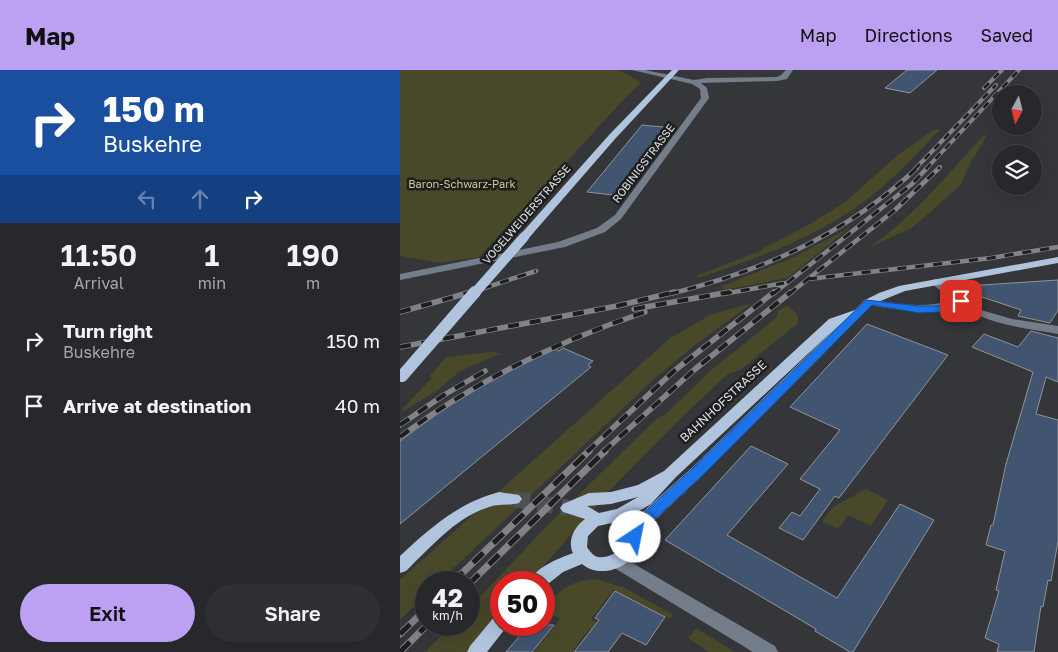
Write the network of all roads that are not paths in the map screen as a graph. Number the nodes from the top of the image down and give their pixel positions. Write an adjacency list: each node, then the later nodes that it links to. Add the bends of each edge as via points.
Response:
1 (635, 70): 4 (street)
2 (676, 70): 4 (main road, VOGELWEIDERSTRASSE)
3 (790, 70): 5 (street, via 777,79)
4 (669, 78): 5 (street); 12 (main road, VOGELWEIDERSTRASSE, bridge, via 612,137)
5 (694, 82): 7 (street, ROBINIGSTRASSE, via 703,88 705,98 618,217 601,230 545,249)
6 (1058, 260): 8 (main road, BAHNHOFSTRASSE)
7 (400, 277)
8 (936, 282): 9 (street); 10 (main road, BAHNHOFSTRASSE, via 883,295)
9 (961, 301): 10 (street, via 940,309); 11 (street, via 977,312)
10 (864, 306): 13 (main road, BAHNHOFSTRASSE, via 833,322); 17 (main road, BAHNHOFSTRASSE)
11 (1058, 330)
12 (401, 377)
13 (671, 473): 15 (main road, BAHNHOFSTRASSE, via 656,492 630,512); 16 (main road, via 642,490 611,498 589,499 568,508 586,512)
14 (514, 499): 20 (main road, via 500,498 468,510 447,524)
15 (613, 517): 16 (main road, BAHNHOFSTRASSE); 17 (main road)
16 (597, 520): 18 (main road, via 579,536 579,550)
17 (634, 530): 19 (main road, via 631,551)
18 (583, 556): 19 (main road, via 598,564); 21 (main road)
19 (617, 562): 24 (street)
20 (400, 566)
21 (552, 571)
22 (490, 635): 23 (main road)
23 (476, 652)
24 (769, 652)

